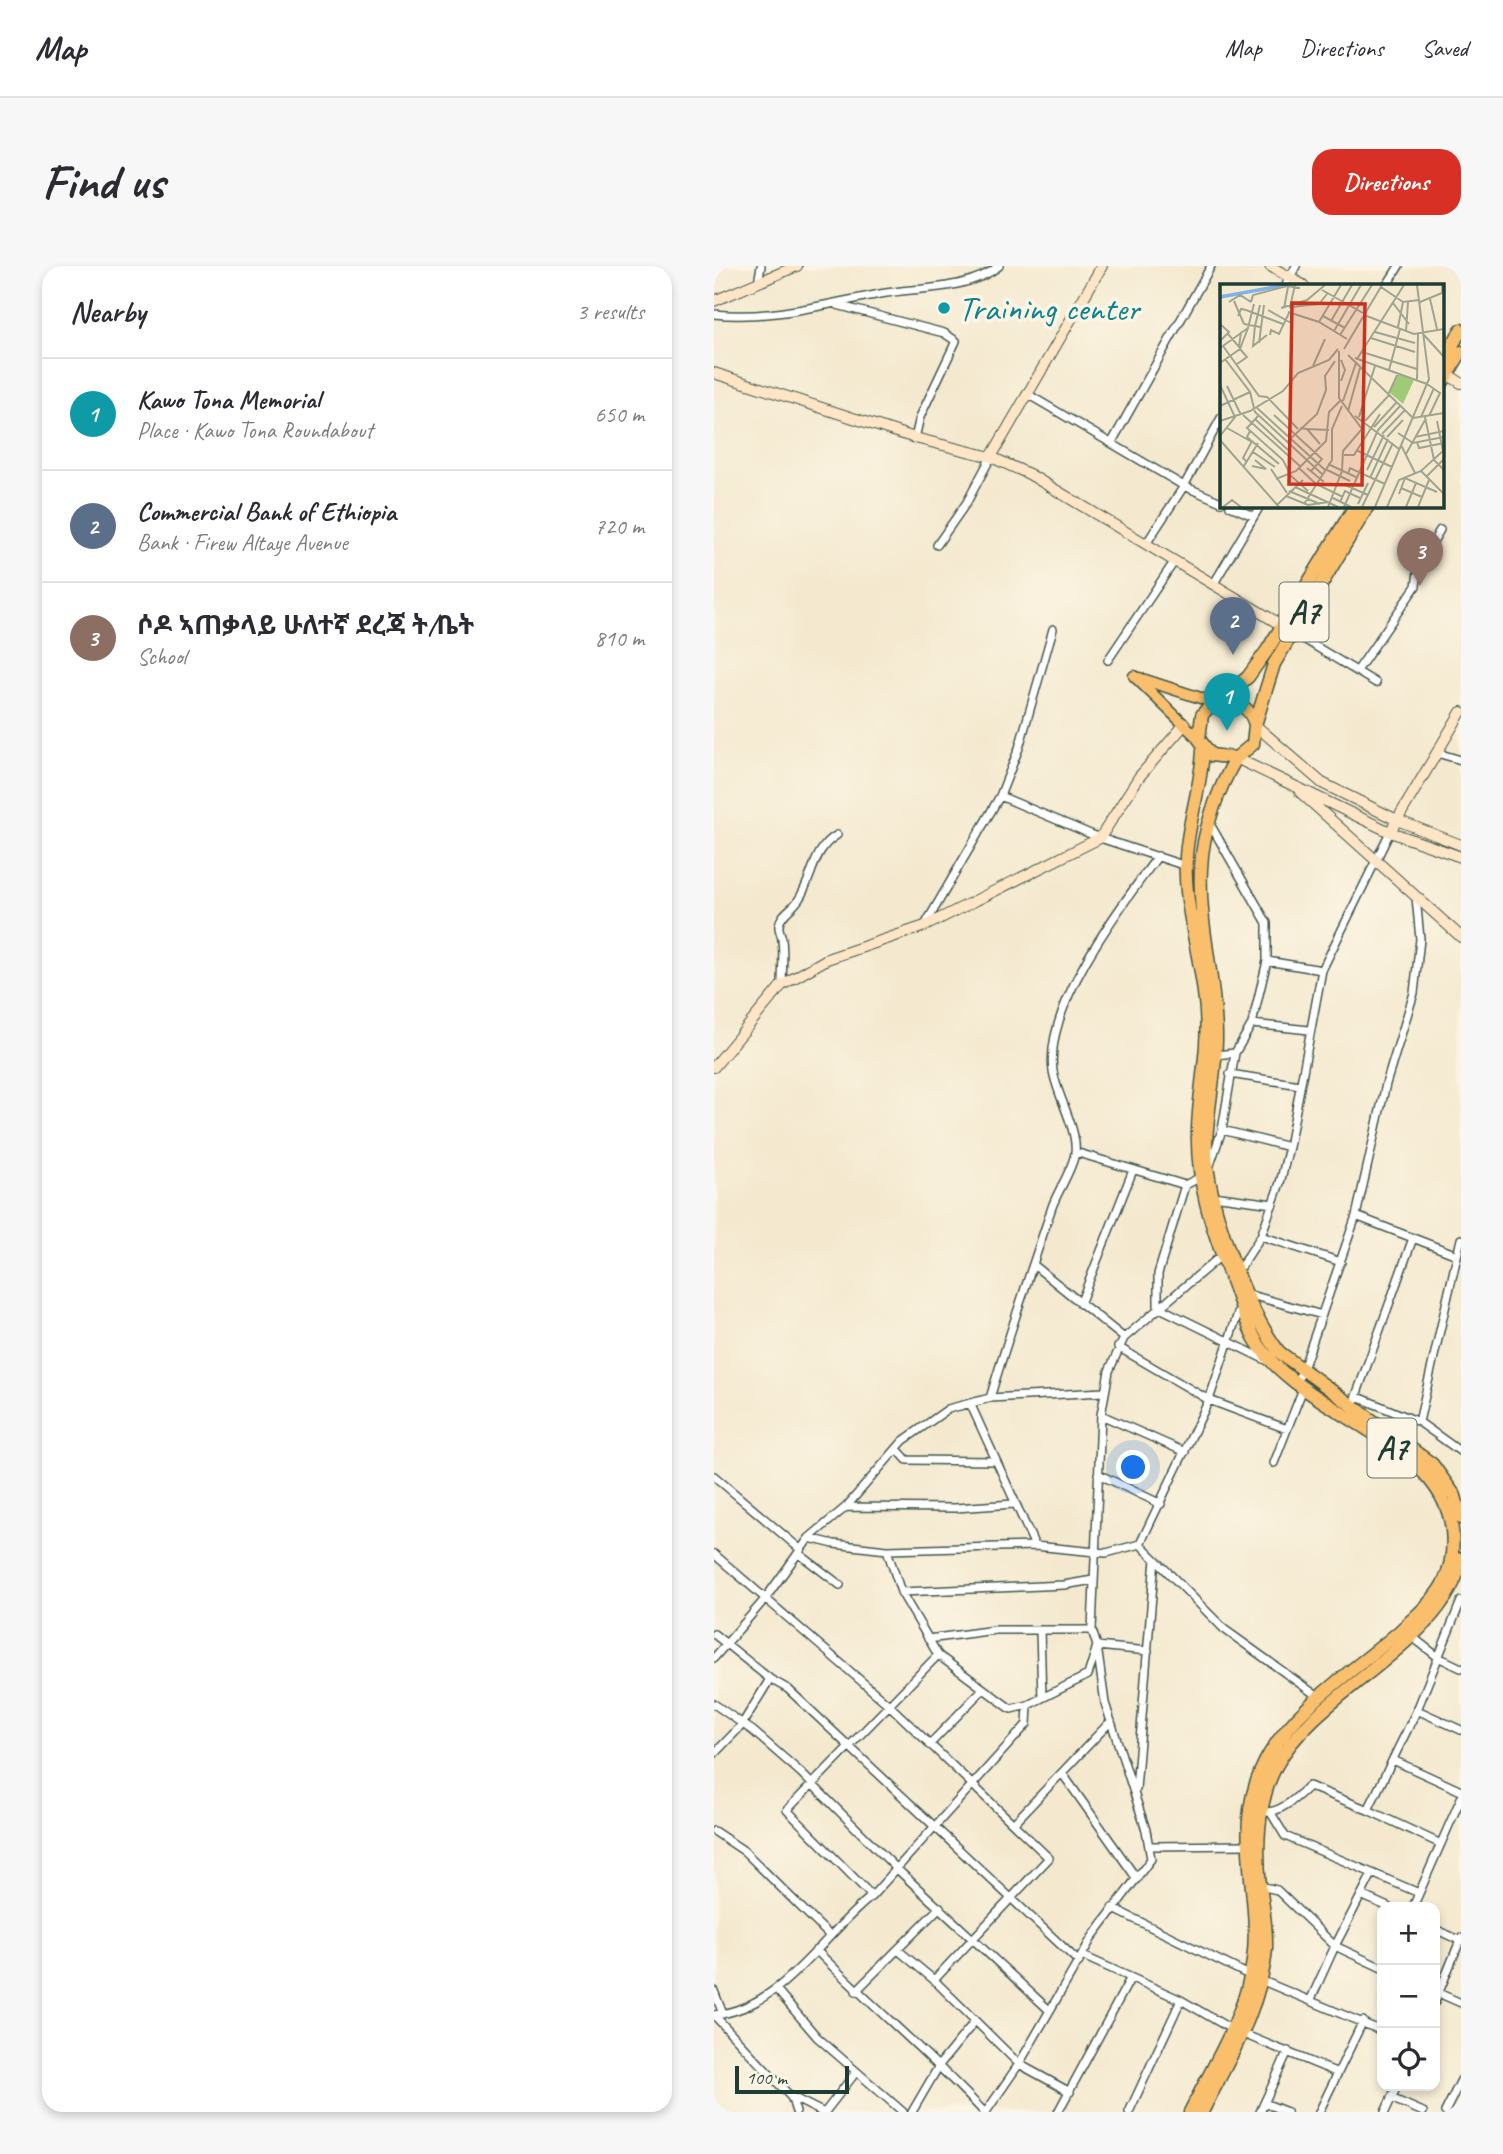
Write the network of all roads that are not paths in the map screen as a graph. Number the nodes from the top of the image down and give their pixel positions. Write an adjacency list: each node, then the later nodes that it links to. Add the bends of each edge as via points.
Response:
1 (761, 266): 10 (street)
2 (797, 266): 10 (main road)
3 (999, 266): 13 (street, via 960,283)
4 (1102, 266): 20 (main road)
5 (1211, 266): 23 (street)
6 (1270, 266): 9 (main road)
7 (1296, 266): 9 (street)
8 (1399, 266): 11 (street)
9 (1288, 281)
10 (758, 283): 12 (main road)
11 (1388, 284)
12 (714, 301)
13 (836, 305): 14 (street); 22 (street, via 944,333 956,341 920,417)
14 (714, 314)
15 (1461, 330): 17 (highway)
16 (1461, 352): 17 (highway)
17 (1446, 368): 19 (main road)
18 (714, 373): 22 (main road)
19 (1461, 383)
20 (1028, 395): 23 (street); 24 (main road)
21 (1220, 420): 25 (street)
22 (915, 438): 24 (main road)
23 (1112, 442): 25 (street)
24 (991, 457): 33 (main road, via 1029,474); 34 (street)
25 (1184, 486): 26 (street); 33 (street)
26 (1220, 502)
27 (1235, 508): 31 (street)
28 (1259, 508): 31 (street)
29 (1354, 508): 38 (highway, A7)
30 (1367, 508): 38 (highway, A7)
31 (1254, 516): 36 (street)
32 (1440, 530): 40 (street, via 1419,565 1416,586)
33 (1146, 544): 35 (main road)
34 (937, 545)
35 (1174, 562): 36 (main road); 39 (street)
36 (1213, 585): 38 (main road)
37 (1053, 629): 51 (street, via 1019,748)
38 (1287, 629): 40 (street); 42 (highway, A7, via 1248,677); 45 (highway, A7)
39 (1108, 660)
40 (1357, 671): 41 (street)
41 (1376, 683)
42 (1216, 703): 44 (main road, via 1134,676); 45 (highway, via 1243,707); 46 (highway, A7, via 1202,715)
43 (1461, 712): 47 (main road)
44 (1185, 724): 46 (main road); 56 (main road, via 1139,777)
45 (1255, 725): 48 (highway, A7, via 1253,744); 52 (main road, via 1322,783)
46 (1201, 744): 48 (highway, via 1216,758); 61 (highway, A7)
47 (1437, 753): 49 (street); 52 (main road)
48 (1236, 758): 50 (main road); 53 (highway, A7)
49 (1461, 760)
50 (1290, 783): 54 (main road); 60 (main road)
51 (1000, 796): 56 (street); 63 (street)
52 (1397, 820): 54 (main road); 57 (main road)
53 (1209, 823): 65 (street, via 1267,923); 71 (highway, A7, via 1200,867 1214,992)
54 (1390, 832): 59 (main road); 60 (street)
55 (837, 835): 67 (street, via 824,843 797,902 782,916 778,927)
56 (1100, 838): 58 (street); 63 (main road)
57 (1461, 845)
58 (1158, 856): 61 (street); 77 (street, via 1107,925 1064,1007 1054,1041 1053,1071)
59 (1461, 857)
60 (1376, 860): 62 (main road); 66 (street)
61 (1186, 866): 71 (highway, A7)
62 (1416, 897): 64 (main road); 83 (street, via 1420,939 1414,993 1386,1084)
63 (925, 926): 67 (main road, via 827,959)
64 (1461, 937)
65 (1267, 961): 66 (street); 68 (street)
66 (1322, 970): 69 (street)
67 (782, 985): 72 (main road)
68 (1252, 1024): 69 (street); 70 (street)
69 (1309, 1030): 74 (street)
70 (1235, 1053): 71 (street); 73 (street)
71 (1211, 1055): 79 (highway, A7)
72 (714, 1067)
73 (1230, 1074): 74 (street); 75 (street)
74 (1300, 1086): 76 (street)
75 (1222, 1130): 76 (street); 79 (street)
76 (1289, 1147): 82 (street)
77 (1075, 1152): 78 (street); 90 (street)
78 (1133, 1170): 80 (street); 93 (street)
79 (1204, 1173): 80 (street); 81 (highway, A7); 87 (highway, A7)
80 (1185, 1185): 95 (street, via 1158,1274)
81 (1213, 1196): 82 (street); 91 (highway, A7)
82 (1273, 1204): 84 (street)
83 (1356, 1216): 85 (street); 89 (street)
84 (1261, 1236): 89 (street); 91 (street)
85 (1413, 1238): 88 (street); 105 (street)
86 (1461, 1239): 88 (street)
87 (1222, 1255): 91 (highway, A7); 95 (street)
88 (1457, 1255): 108 (street)
89 (1341, 1262): 96 (street)
90 (1035, 1266): 93 (street); 103 (street)
91 (1235, 1274): 92 (highway, A7); 94 (highway, A7)
92 (1247, 1294): 96 (street); 101 (highway, A7, via 1264,1332)
93 (1080, 1304): 97 (street)
94 (1240, 1306): 98 (street); 100 (highway, A7)
95 (1158, 1307): 97 (street); 98 (street)
96 (1322, 1315): 101 (street)
97 (1125, 1338): 99 (street)
98 (1227, 1341): 100 (street); 104 (street)
99 (1118, 1347): 102 (street); 104 (street)
100 (1274, 1364): 101 (highway, A7)
101 (1301, 1379): 105 (highway, A7); 109 (street); 132 (highway, A7, via 1423,1471 1436,1487 1452,1526)
102 (1104, 1392): 103 (street); 107 (street)
103 (990, 1398): 106 (street)
104 (1209, 1400): 109 (street); 111 (street)
105 (1355, 1402): 108 (street); 120 (highway, A7, via 1432,1464 1455,1496)
106 (970, 1403): 110 (street, via 948,1409); 113 (street)
107 (1101, 1415): 111 (street); 115 (street)
108 (1419, 1422): 112 (street)
109 (1287, 1429): 114 (street)
110 (897, 1449): 113 (street, via 907,1460); 119 (street)
111 (1185, 1452): 118 (street)
112 (1461, 1452)
113 (995, 1461): 117 (street)
114 (1274, 1463)
115 (1098, 1474): 118 (street); 125 (street)
116 (715, 1480): 126 (street)
117 (1014, 1504): 119 (street); 123 (street)
118 (1161, 1504): 122 (street)
119 (846, 1507): 121 (street)
120 (1461, 1518)
121 (809, 1538): 124 (street); 126 (street)
122 (1140, 1545): 125 (street, via 1120,1552); 141 (street, via 1154,1559); 149 (street, via 1224,1629)
123 (1035, 1546): 124 (street); 125 (street)
124 (887, 1550): 131 (street)
125 (1094, 1550): 129 (street)
126 (799, 1551): 130 (street); 133 (street)
127 (714, 1554): 133 (street)
128 (1461, 1559): 132 (highway, A7)
129 (1093, 1580): 131 (street); 135 (street)
130 (840, 1584)
131 (901, 1592): 138 (street)
132 (1453, 1596): 137 (highway, A7); 143 (street); 149 (highway, A7, via 1412,1620)
133 (765, 1599): 139 (street); 151 (street)
134 (1040, 1630): 135 (street); 138 (street, via 969,1632); 148 (street)
135 (1092, 1630): 140 (street)
136 (714, 1634): 139 (street)
137 (1410, 1635): 143 (street); 168 (highway, A7, via 1294,1740 1277,1765)
138 (928, 1639): 142 (street)
139 (726, 1644): 144 (street); 146 (street)
140 (1097, 1646): 141 (street); 148 (street, via 1088,1675); 154 (street)
141 (1148, 1651): 165 (street)
142 (938, 1654): 147 (street); 151 (street)
143 (1438, 1657): 145 (street); 153 (street)
144 (714, 1658)
145 (1461, 1668)
146 (770, 1679): 155 (street); 157 (street, via 788,1689)
147 (982, 1690): 152 (street, via 1011,1709); 158 (street)
148 (1042, 1698): 152 (street)
149 (1320, 1698): 172 (highway, A7, via 1291,1725 1270,1754 1253,1800)
150 (714, 1704): 155 (street)
151 (889, 1705): 157 (street); 158 (street)
152 (1028, 1705): 163 (street, via 1027,1724)
153 (1417, 1710): 156 (street); 160 (street)
154 (1111, 1721): 161 (street); 165 (street)
155 (741, 1726): 159 (street); 162 (street, via 753,1731)
156 (1461, 1730)
157 (849, 1743): 162 (street); 170 (street)
158 (929, 1745): 163 (street)
159 (714, 1755)
160 (1393, 1759): 164 (street); 167 (street)
161 (1062, 1773): 169 (street); 177 (street)
162 (812, 1786): 175 (street); 181 (street, via 787,1810)
163 (972, 1786): 169 (street); 170 (street)
164 (1461, 1791)
165 (1135, 1793): 174 (street)
166 (1461, 1798): 173 (street)
167 (1368, 1810): 168 (street, via 1308,1786); 173 (street)
168 (1266, 1812): 176 (street, via 1285,1836); 178 (highway, A7, via 1258,1841)
169 (1014, 1823): 182 (street, via 1049,1858)
170 (935, 1826): 175 (street); 182 (street)
171 (714, 1830): 188 (street, via 744,1851)
172 (1247, 1844): 174 (street); 196 (highway, A7)
173 (1441, 1844): 179 (street)
174 (1151, 1846): 177 (street, via 1150,1859)
175 (896, 1868): 181 (street); 185 (street)
176 (1372, 1874): 179 (street); 180 (street)
177 (1137, 1879): 186 (street)
178 (1260, 1886): 191 (street, via 1278,1890); 196 (highway, A7, via 1266,1947)
179 (1419, 1893): 184 (street)
180 (1361, 1895): 183 (street); 191 (street)
181 (872, 1896): 188 (street)
182 (1011, 1896): 189 (street); 194 (street)
183 (1377, 1902)
184 (1415, 1902)
185 (940, 1907): 189 (street); 193 (street)
186 (1112, 1908): 194 (street); 196 (street)
187 (1440, 1931): 190 (street)
188 (829, 1936): 192 (street)
189 (974, 1938): 198 (street); 207 (street)
190 (1461, 1940): 199 (street)
191 (1335, 1946): 195 (street); 204 (street)
192 (817, 1950): 200 (street); 202 (street)
193 (898, 1950): 198 (street); 202 (street)
194 (1081, 1959): 197 (street); 207 (street)
195 (1377, 1966)
196 (1256, 1978): 204 (street); 212 (highway, A7)
197 (1130, 1979): 205 (street); 220 (street)
198 (934, 1980): 209 (street)
199 (1440, 1986)
200 (776, 1989): 208 (street, via 737,2012); 216 (street, via 817,2037)
201 (714, 1991): 208 (street)
202 (856, 1991): 214 (street)
203 (1440, 1996): 206 (street)
204 (1311, 1999): 210 (street)
205 (1181, 2000): 212 (street); 230 (street)
206 (1461, 2003)
207 (1048, 2008): 215 (street)
208 (717, 2015): 221 (street)
209 (975, 2021): 214 (street); 215 (street)
210 (1363, 2021): 211 (street); 217 (street)
211 (1377, 2028)
212 (1236, 2031): 213 (street); 231 (highway, A7); 232 (highway, A7)
213 (1288, 2051): 217 (street); 223 (street)
214 (940, 2064): 227 (street); 228 (street)
215 (1019, 2064): 220 (street); 228 (street)
216 (856, 2072): 225 (street); 226 (street)
217 (1338, 2073): 235 (street)
218 (1461, 2080): 238 (street)
219 (1394, 2091): 222 (street)
220 (1070, 2092): 229 (street)
221 (790, 2096): 224 (street); 225 (street)
222 (1391, 2098): 236 (street); 237 (street)
223 (1264, 2103): 233 (street); 234 (street)
224 (796, 2112)
225 (823, 2112)
226 (903, 2112)
227 (912, 2112)
228 (985, 2112)
229 (1058, 2112)
230 (1129, 2112)
231 (1190, 2112)
232 (1202, 2112)
233 (1260, 2112)
234 (1287, 2112)
235 (1319, 2112)
236 (1385, 2112)
237 (1423, 2112)
238 (1445, 2112)

